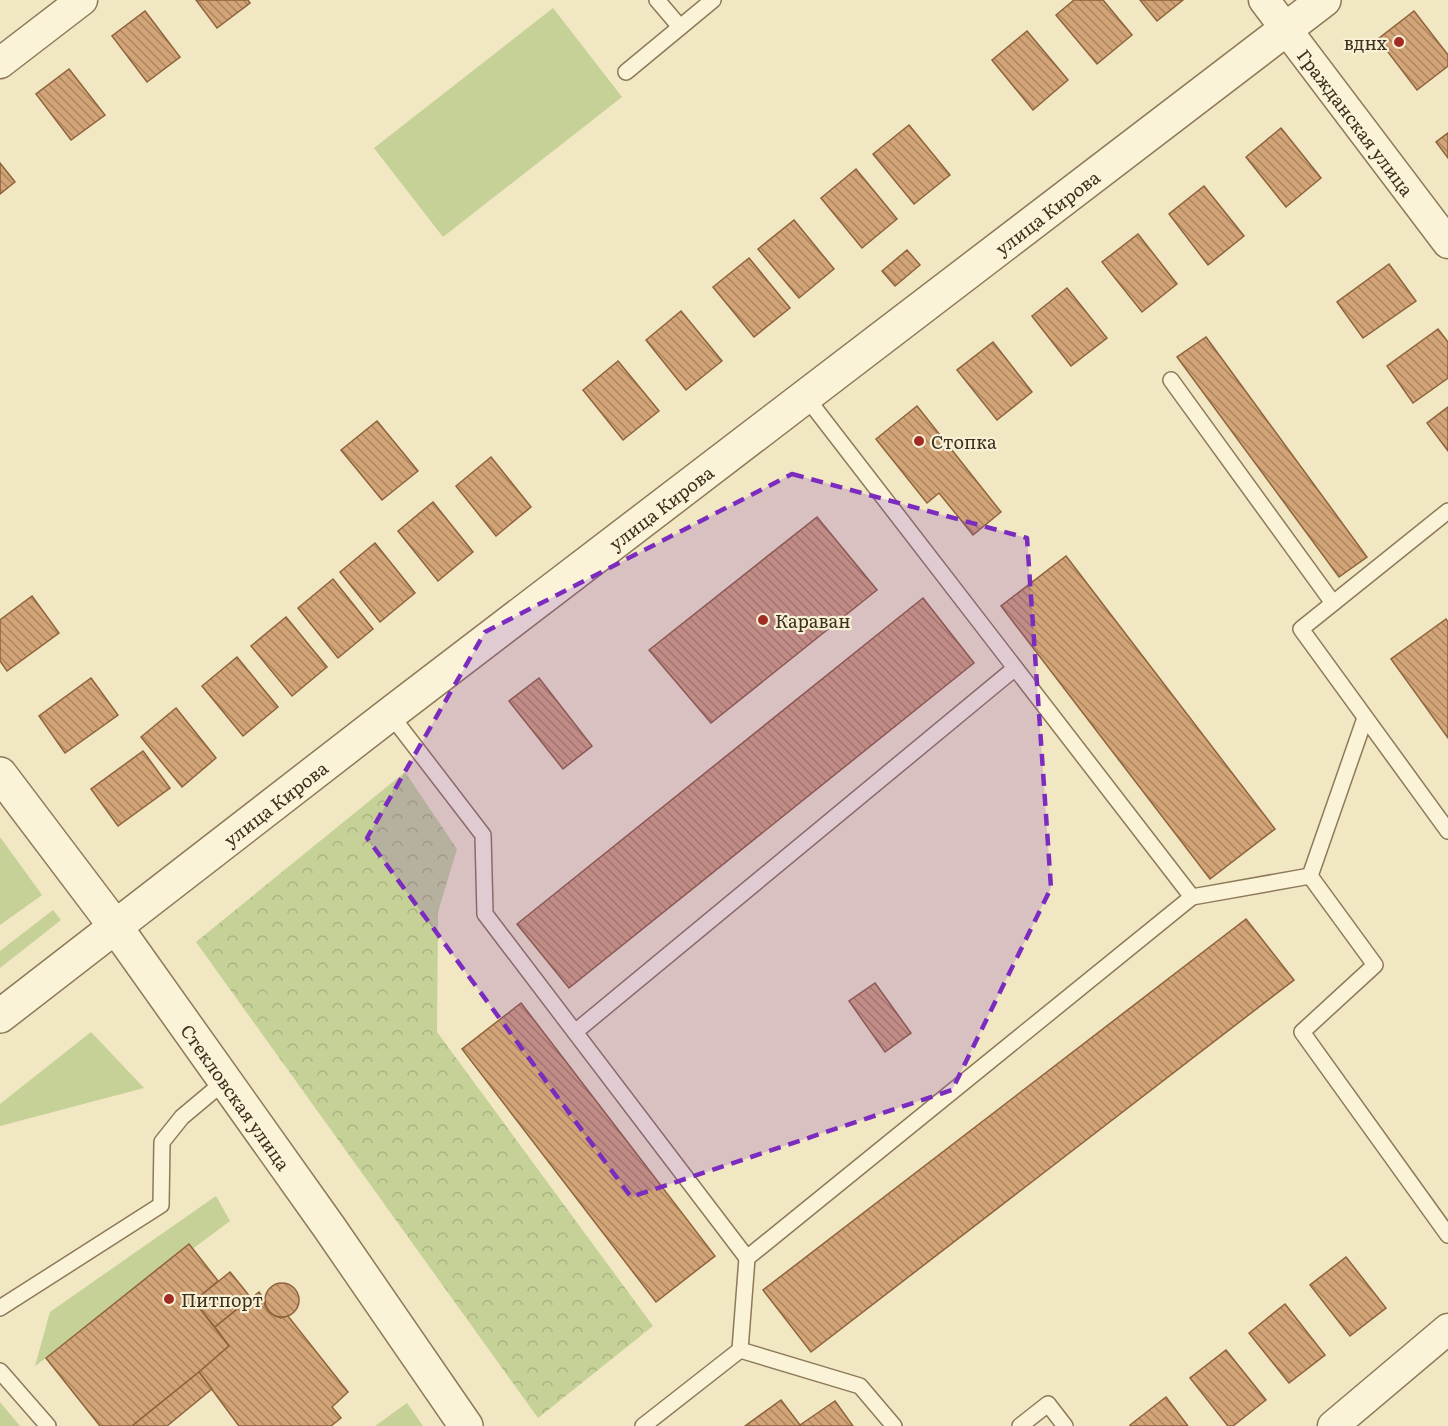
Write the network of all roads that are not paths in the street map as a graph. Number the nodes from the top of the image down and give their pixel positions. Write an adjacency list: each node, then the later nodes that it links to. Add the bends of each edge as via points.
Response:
1 (82, 0): 8 (street)
2 (657, 0): 6 (lane)
3 (713, 0): 6 (lane)
4 (1264, 0): 7 (street, Гражданская улица)
5 (1324, 0): 7 (street, улица Кирова)
6 (680, 27): 9 (lane)
7 (1286, 30): 10 (street, Гражданская улица); 12 (street, улица Кирова)
8 (1, 60)
9 (626, 72)
10 (1448, 243)
11 (1171, 380): 14 (lane)
12 (806, 397): 15 (lane); 16 (street, улица Кирова)
13 (1448, 511): 14 (lane)
14 (1333, 603): 17 (lane, via 1301,628)
15 (1014, 669): 21 (lane); 24 (lane)
16 (390, 714): 22 (street, улица Кирова); 24 (lane, via 483,835 486,914)
17 (1365, 718): 19 (lane); 20 (lane)
18 (0, 774): 22 (street, Стекловская улица)
19 (1448, 831)
20 (1310, 876): 21 (lane); 26 (lane, via 1375,965 1302,1032)
21 (1192, 897): 27 (lane)
22 (115, 926): 23 (street, улица Кирова); 25 (street, Стекловская улица)
23 (0, 1016)
24 (575, 1032): 27 (lane)
25 (225, 1081): 28 (lane, via 182,1118 162,1142 161,1205); 33 (street, Стекловская улица)
26 (1448, 1235)
27 (747, 1258): 30 (lane)
28 (0, 1308)
29 (1448, 1329): 38 (street)
30 (740, 1350): 34 (lane); 35 (lane, via 860,1386)
31 (0, 1371): 32 (lane)
32 (48, 1426)
33 (466, 1426)
34 (643, 1426)
35 (894, 1426)
36 (1020, 1426): 37 (lane, via 1048,1404)
37 (1065, 1426)
38 (1333, 1426)

